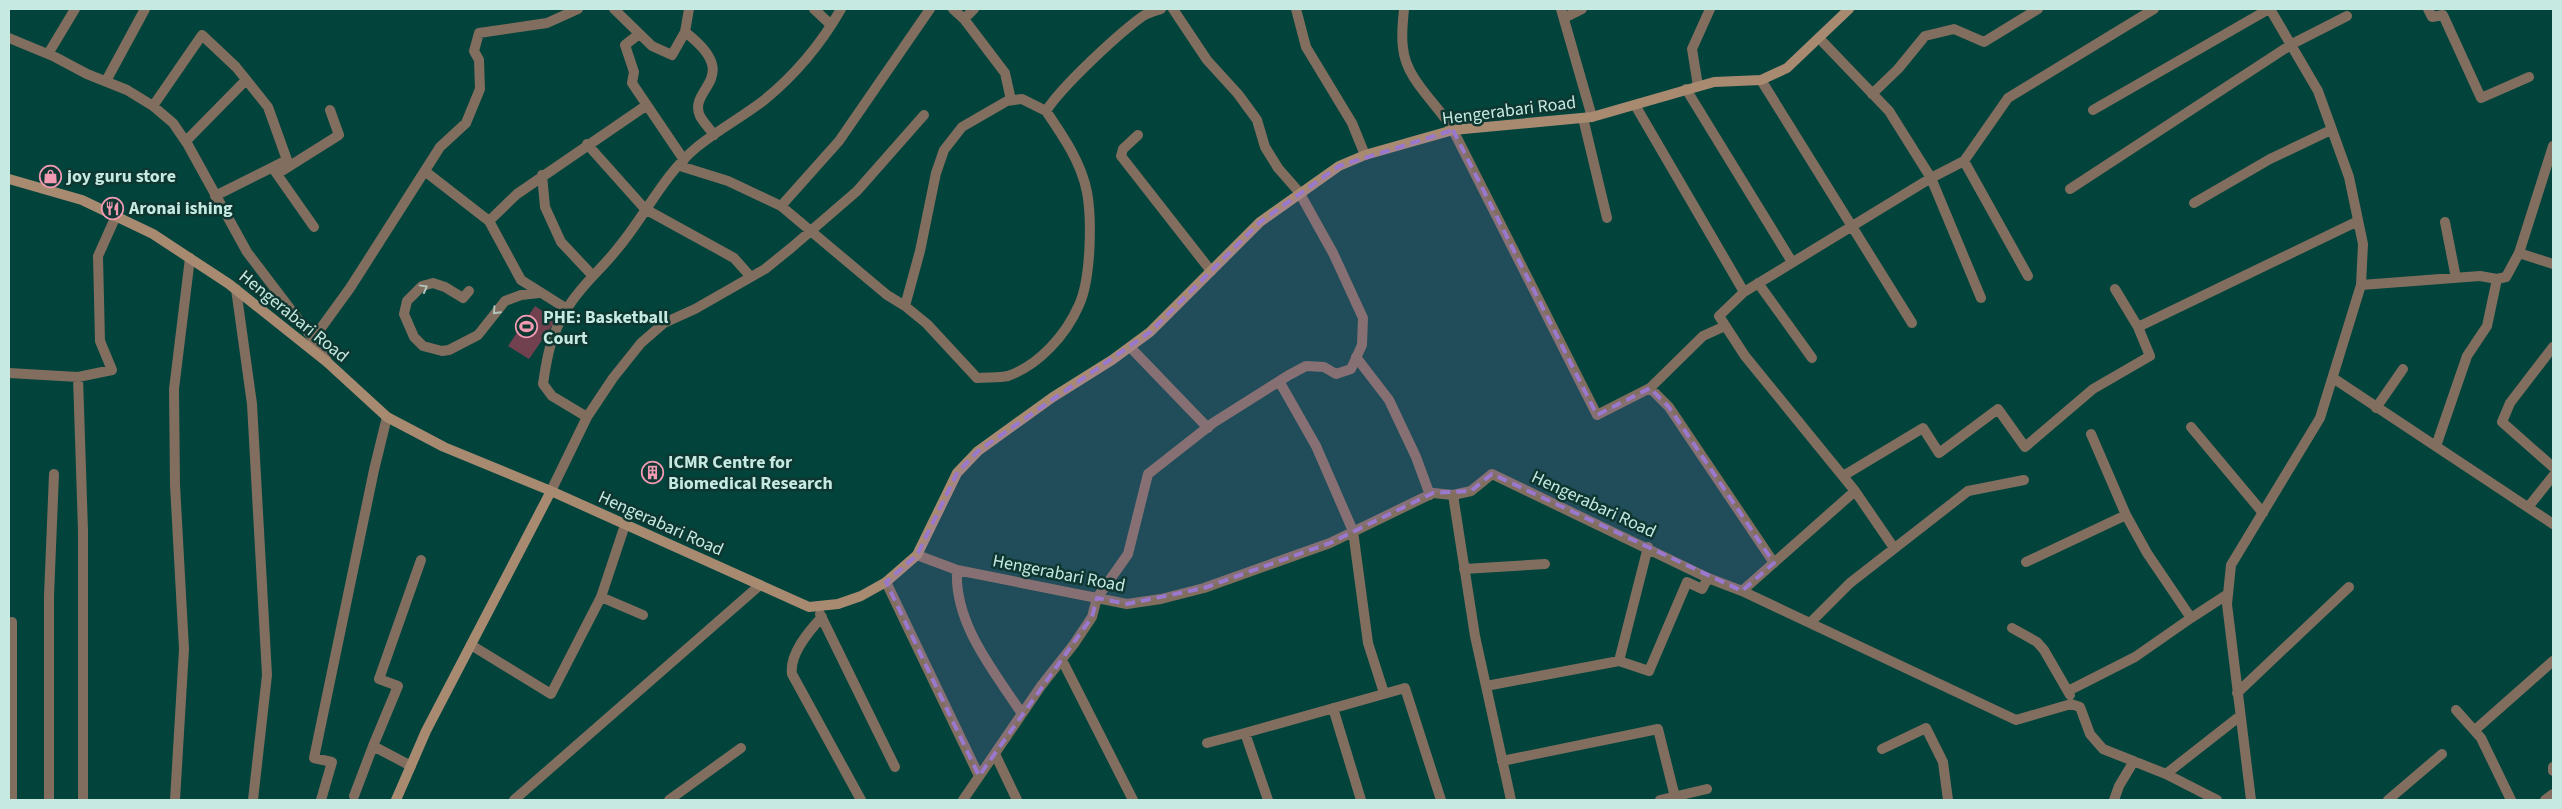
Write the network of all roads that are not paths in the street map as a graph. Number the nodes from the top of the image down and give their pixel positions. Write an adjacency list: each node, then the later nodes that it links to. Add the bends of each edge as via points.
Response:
1 (75, 9): 31 (street)
2 (145, 9): 35 (street)
3 (578, 9): 59 (street, via 547,23 479,33 474,51 479,60 480,89 472,112 466,123 440,148)
4 (614, 9): 27 (street)
5 (689, 9): 26 (street)
6 (814, 9): 25 (street)
7 (841, 9): 25 (street)
8 (930, 9): 67 (street, via 839,141)
9 (953, 9): 24 (street)
10 (974, 9): 24 (street)
11 (1161, 9): 45 (street, via 1144,16 1120,36)
12 (1173, 9): 64 (street, via 1207,60 1257,120 1265,147)
13 (1296, 9): 55 (street, via 1306,47 1352,123)
14 (1404, 9): 48 (street, via 1402,49 1413,77 1442,111)
15 (1582, 9): 22 (street)
16 (1710, 9): 36 (street, via 1692,49)
17 (1849, 9): 29 (main road, Hengerabari Road)
18 (2038, 9): 38 (street, via 1984,42 1954,29 1925,36)
19 (2154, 9): 56 (street, via 2008,98)
20 (2270, 9): 30 (street); 44 (street)
21 (2428, 9): 32 (street, via 2432,16 2443,15 2480,98)
22 (1562, 14): 47 (street)
23 (2347, 16): 30 (street)
24 (964, 19): 39 (street, via 1005,73)
25 (831, 25): 50 (street, via 786,82)
26 (685, 32): 27 (street, via 672,55 652,46); 50 (street, via 710,57 712,73 709,86 699,99 699,114)
27 (639, 34): 40 (street, via 625,45 634,72 632,84)
28 (9, 38): 31 (street)
29 (1819, 38): 34 (main road, Hengerabari Road, via 1787,68); 38 (street)
30 (2292, 44): 49 (street, via 2318,91); 63 (street)
31 (48, 54): 35 (street)
32 (2529, 77)
33 (246, 80): 42 (street, via 202,35); 52 (street); 58 (street, via 268,107 287,160)
34 (1761, 80): 36 (main road, Hengerabari Road); 75 (street)
35 (106, 81): 42 (street)
36 (1698, 86): 37 (main road, Hengerabari Road)
37 (1686, 88): 41 (main road, Hengerabari Road); 79 (street)
38 (1872, 94): 61 (street, via 1889,111)
39 (1011, 100): 45 (street, via 1022,99); 95 (street, via 978,116 962,128 944,150)
40 (647, 105): 53 (street); 57 (street)
41 (1635, 105): 47 (main road, Hengerabari Road); 92 (street)
42 (153, 106): 52 (street, via 173,123)
43 (330, 110): 58 (street, via 339,135)
44 (2093, 110)
45 (1046, 112): 95 (street, via 1070,146 1087,192 1091,252 1080,304 1058,338 1038,360 1007,376 978,378 927,324)
46 (924, 115): 76 (street, via 857,191)
47 (1587, 117): 48 (main road, Hengerabari Road); 70 (street)
48 (1453, 130): 55 (main road, Hengerabari Road); 111 (street, via 1598,415)
49 (2332, 130): 66 (street, via 2270,159); 72 (street, via 2349,177)
50 (714, 135): 57 (street, via 696,147)
51 (1138, 135): 81 (street, via 1121,156)
52 (186, 141): 65 (street)
53 (587, 144): 60 (street); 68 (street)
54 (2553, 146): 77 (street)
55 (1365, 156): 64 (main road, Hengerabari Road, via 1338,166)
56 (1964, 161): 61 (street); 84 (street)
57 (682, 163): 67 (street, via 728,180); 68 (street)
58 (275, 171): 65 (street); 74 (street)
59 (426, 172): 71 (street); 100 (street)
60 (542, 175): 71 (street, via 516,194); 82 (street, via 546,207 561,242)
61 (1931, 178): 75 (street); 94 (street)
62 (9, 179): 69 (main road, Hengerabari Road, via 82,200)
63 (2070, 189)
64 (1299, 192): 81 (main road, Hengerabari Road, via 1260,222); 103 (street, via 1333,253 1363,318 1362,345)
65 (215, 196): 100 (street, via 247,252)
66 (2194, 203)
67 (781, 206): 76 (street)
68 (645, 209): 82 (street, via 619,248); 83 (street, via 734,258)
69 (116, 216): 78 (main road, Hengerabari Road, via 153,234); 108 (street, via 98,256 100,341 112,370)
70 (1606, 218)
71 (489, 221): 93 (street, via 521,280)
72 (2358, 222): 88 (street, via 2363,244); 99 (street)
73 (2445, 222): 85 (street)
74 (314, 227)
75 (1850, 227): 79 (street); 97 (street)
76 (813, 231): 83 (street, via 765,269); 95 (street, via 887,295)
77 (2519, 253): 80 (street); 86 (street, via 2509,273)
78 (190, 258): 89 (main road, Hengerabari Road); 192 (street, via 174,389 175,485 184,649)
79 (1792, 262): 87 (street)
80 (2553, 264)
81 (1211, 271): 102 (main road, Hengerabari Road, via 1150,332)
82 (593, 276): 96 (street)
83 (750, 276): 114 (street, via 696,309 664,323 652,333 613,378)
84 (2028, 276)
85 (2456, 278): 86 (street, via 2480,276); 88 (street)
86 (2497, 279): 118 (street, via 2487,326 2467,356)
87 (1758, 283): 92 (street); 104 (street)
88 (2361, 286): 109 (street)
89 (236, 289): 105 (main road, Hengerabari Road); 193 (street, via 252,404 266,675)
90 (2115, 289): 99 (street)
91 (469, 291): 93 (street, one-way to 91, via 504,301 478,335 449,350 423,346 414,337 404,314 407,301 422,286 433,283 463,298)
92 (1744, 292): 98 (street, via 1719,316)
93 (539, 293): 96 (street)
94 (1981, 298)
95 (905, 306)
96 (567, 309): 114 (street, via 548,346 543,384 552,396)
97 (1912, 323)
98 (1725, 326): 111 (street, via 1703,336); 121 (street, via 1745,356)
99 (2138, 327): 121 (street, via 2150,356 2093,389 2025,447 1998,409 1939,452 1923,428)
100 (313, 339): 105 (street)
101 (2553, 346): 119 (street, via 2510,403 2502,422)
102 (1130, 347): 116 (street); 136 (main road, Hengerabari Road, via 978,450 957,474)
103 (1356, 357): 110 (street, via 1350,369 1336,374 1324,367 1306,366); 126 (street, via 1389,400)
104 (1812, 358)
105 (327, 362): 113 (main road, Hengerabari Road)
106 (2403, 369): 112 (street)
107 (9, 373): 108 (street)
108 (78, 377): 191 (street, via 83,531)
109 (2333, 378): 112 (street); 129 (street, via 2320,418)
110 (1279, 381): 116 (street); 133 (street, via 1316,446)
111 (1650, 388): 139 (street, via 1670,407)
112 (2376, 408): 118 (street)
113 (387, 417): 124 (main road, Hengerabari Road, via 444,447); 194 (street, via 314,758 332,762)
114 (587, 417): 124 (street)
115 (2191, 427): 129 (street)
116 (1208, 428): 150 (street, via 1148,474 1128,554)
117 (2092, 434): 130 (street)
118 (2436, 446): 128 (street)
119 (2553, 468)
120 (54, 474): 190 (street, via 49,596)
121 (1843, 476): 125 (street)
122 (2553, 476): 128 (street)
123 (2024, 480): 135 (street, via 1968,491)
124 (551, 491): 132 (main road, Hengerabari Road); 158 (main road)
125 (1855, 491): 135 (street); 139 (street)
126 (1430, 495): 127 (street, Hengerabari Road); 133 (street, Hengerabari Road)
127 (1453, 495): 134 (street, Hengerabari Road, via 1471,491 1492,474); 141 (street)
128 (2529, 506): 131 (street)
129 (2263, 513): 148 (street, via 2231,565)
130 (2126, 515): 138 (street); 154 (street, via 2147,553)
131 (2553, 524)
132 (625, 525): 145 (main road, Hengerabari Road); 149 (street)
133 (1354, 532): 150 (street, Hengerabari Road, via 1204,588 1127,604); 164 (street, via 1368,642)
134 (1648, 547): 143 (street, Hengerabari Road); 160 (street)
135 (1894, 548): 156 (street, via 1850,583)
136 (917, 555): 142 (street, Hengerabari Road); 144 (main road, Hengerabari Road)
137 (421, 560): 174 (street, via 379,678 398,686)
138 (2026, 562)
139 (1774, 563): 147 (street)
140 (1545, 564): 141 (street)
141 (1464, 569): 162 (street)
142 (957, 570): 150 (street, Hengerabari Road); 169 (street, via 956,588 966,623)
143 (1708, 578): 147 (street, Hengerabari Road); 160 (street, via 1702,589 1686,582 1649,671)
144 (886, 582): 151 (main road, Hengerabari Road, via 853,599); 184 (street)
145 (760, 585): 151 (main road, Hengerabari Road, via 808,607); 196 (street)
146 (2350, 587): 165 (street)
147 (1742, 591): 156 (street, Hengerabari Road)
148 (2228, 594): 154 (street); 165 (street)
149 (601, 597): 152 (street); 158 (street, via 552,694)
150 (1098, 598): 159 (street, via 1092,617)
151 (817, 606): 153 (street)
152 (643, 615)
153 (822, 618): 182 (street); 198 (street, via 794,656 792,674)
154 (2191, 618): 163 (street, via 2135,657)
155 (12, 622): 189 (street)
156 (1810, 623): 166 (street, Hengerabari Road, via 2016,720)
157 (2012, 628): 163 (street, via 2044,650)
158 (471, 645): 181 (main road)
159 (1062, 660): 169 (street); 201 (street)
160 (1620, 661): 162 (street)
161 (2553, 661): 171 (street)
162 (1486, 686): 179 (street)
163 (2068, 691): 166 (street)
164 (1384, 693): 167 (street); 204 (street, via 1405,688)
165 (2237, 693): 170 (street)
166 (2072, 704): 180 (street, via 2080,707 2090,734 2103,749)
167 (1333, 708): 172 (street); 203 (street)
168 (2456, 710): 171 (street)
169 (1022, 714): 177 (street)
170 (2240, 716): 183 (street); 210 (street)
171 (2475, 730): 212 (street)
172 (1245, 733): 173 (street); 202 (street)
173 (1207, 743)
174 (373, 746): 181 (street); 187 (street)
175 (741, 748): 197 (street)
176 (1882, 749): 207 (street, via 1926,728 1943,762)
177 (995, 754): 184 (street); 200 (street)
178 (2442, 754): 211 (street)
179 (1502, 761): 188 (street, via 1658,729); 205 (street)
180 (2134, 761): 183 (street); 208 (street)
181 (411, 766): 195 (main road)
182 (896, 767)
183 (2166, 774): 209 (street)
184 (979, 776): 199 (street)
185 (1707, 789): 188 (street)
186 (2553, 794): 213 (street)
187 (354, 796)
188 (1675, 797): 206 (street)
189 (12, 800)
190 (49, 800)
191 (82, 800)
192 (175, 800)
193 (254, 800)
194 (321, 800)
195 (396, 800)
196 (514, 800)
197 (669, 800)
198 (862, 800)
199 (963, 800)
200 (1017, 800)
201 (1133, 800)
202 (1268, 800)
203 (1361, 800)
204 (1441, 800)
205 (1511, 800)
206 (1660, 800)
207 (1948, 800)
208 (2114, 800)
209 (2217, 800)
210 (2251, 800)
211 (2388, 800)
212 (2511, 800)
213 (2545, 800)

